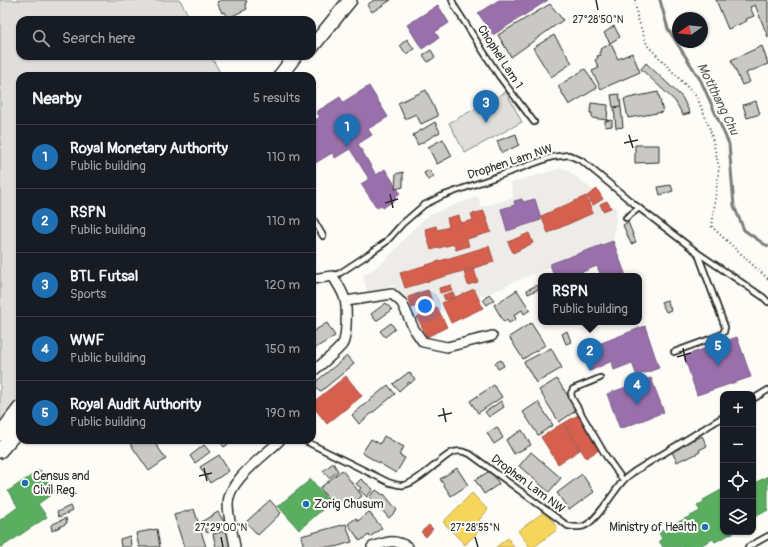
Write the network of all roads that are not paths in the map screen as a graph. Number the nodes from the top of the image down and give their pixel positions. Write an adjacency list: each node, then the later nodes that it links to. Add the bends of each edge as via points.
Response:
1 (339, 0): 4 (main road)
2 (350, 0): 5 (main road)
3 (452, 0): 10 (lane, Chophel Lam 1, via 499,76)
4 (316, 30)
5 (316, 42)
6 (292, 60): 8 (main road)
7 (302, 60): 9 (main road)
8 (283, 72)
9 (293, 72)
10 (534, 122)
11 (639, 208): 12 (lane); 15 (lane, Drophen Lam NW); 16 (lane, Drophen Lam NW, via 582,161 569,154 552,157 442,196 424,205 386,242)
12 (626, 218)
13 (316, 224): 14 (lane)
14 (323, 236)
15 (698, 253): 19 (lane, Drophen Lam NW); 21 (lane, via 725,327 724,332)
16 (332, 276): 17 (street); 18 (street)
17 (316, 279)
18 (346, 301): 20 (street, via 392,294 402,303 423,342 447,346); 22 (street, via 342,344)
19 (768, 302)
20 (492, 336)
21 (674, 352)
22 (316, 368)
23 (600, 378): 33 (lane, via 573,389 572,398)
24 (768, 390): 25 (lane)
25 (756, 396)
26 (16, 413): 29 (main road)
27 (720, 419): 33 (lane, Drophen Lam NW, via 635,470)
28 (16, 433): 32 (main road)
29 (0, 434)
30 (276, 444): 35 (street, via 238,481 230,495 228,505)
31 (311, 444): 33 (lane, Drophen Lam NW, via 388,482 402,486 412,482 451,453 463,451 568,526 575,527 589,523)
32 (0, 451)
33 (623, 480)
34 (768, 536): 38 (lane)
35 (235, 547)
36 (372, 547): 37 (street, via 395,541)
37 (408, 547)
38 (748, 547)

